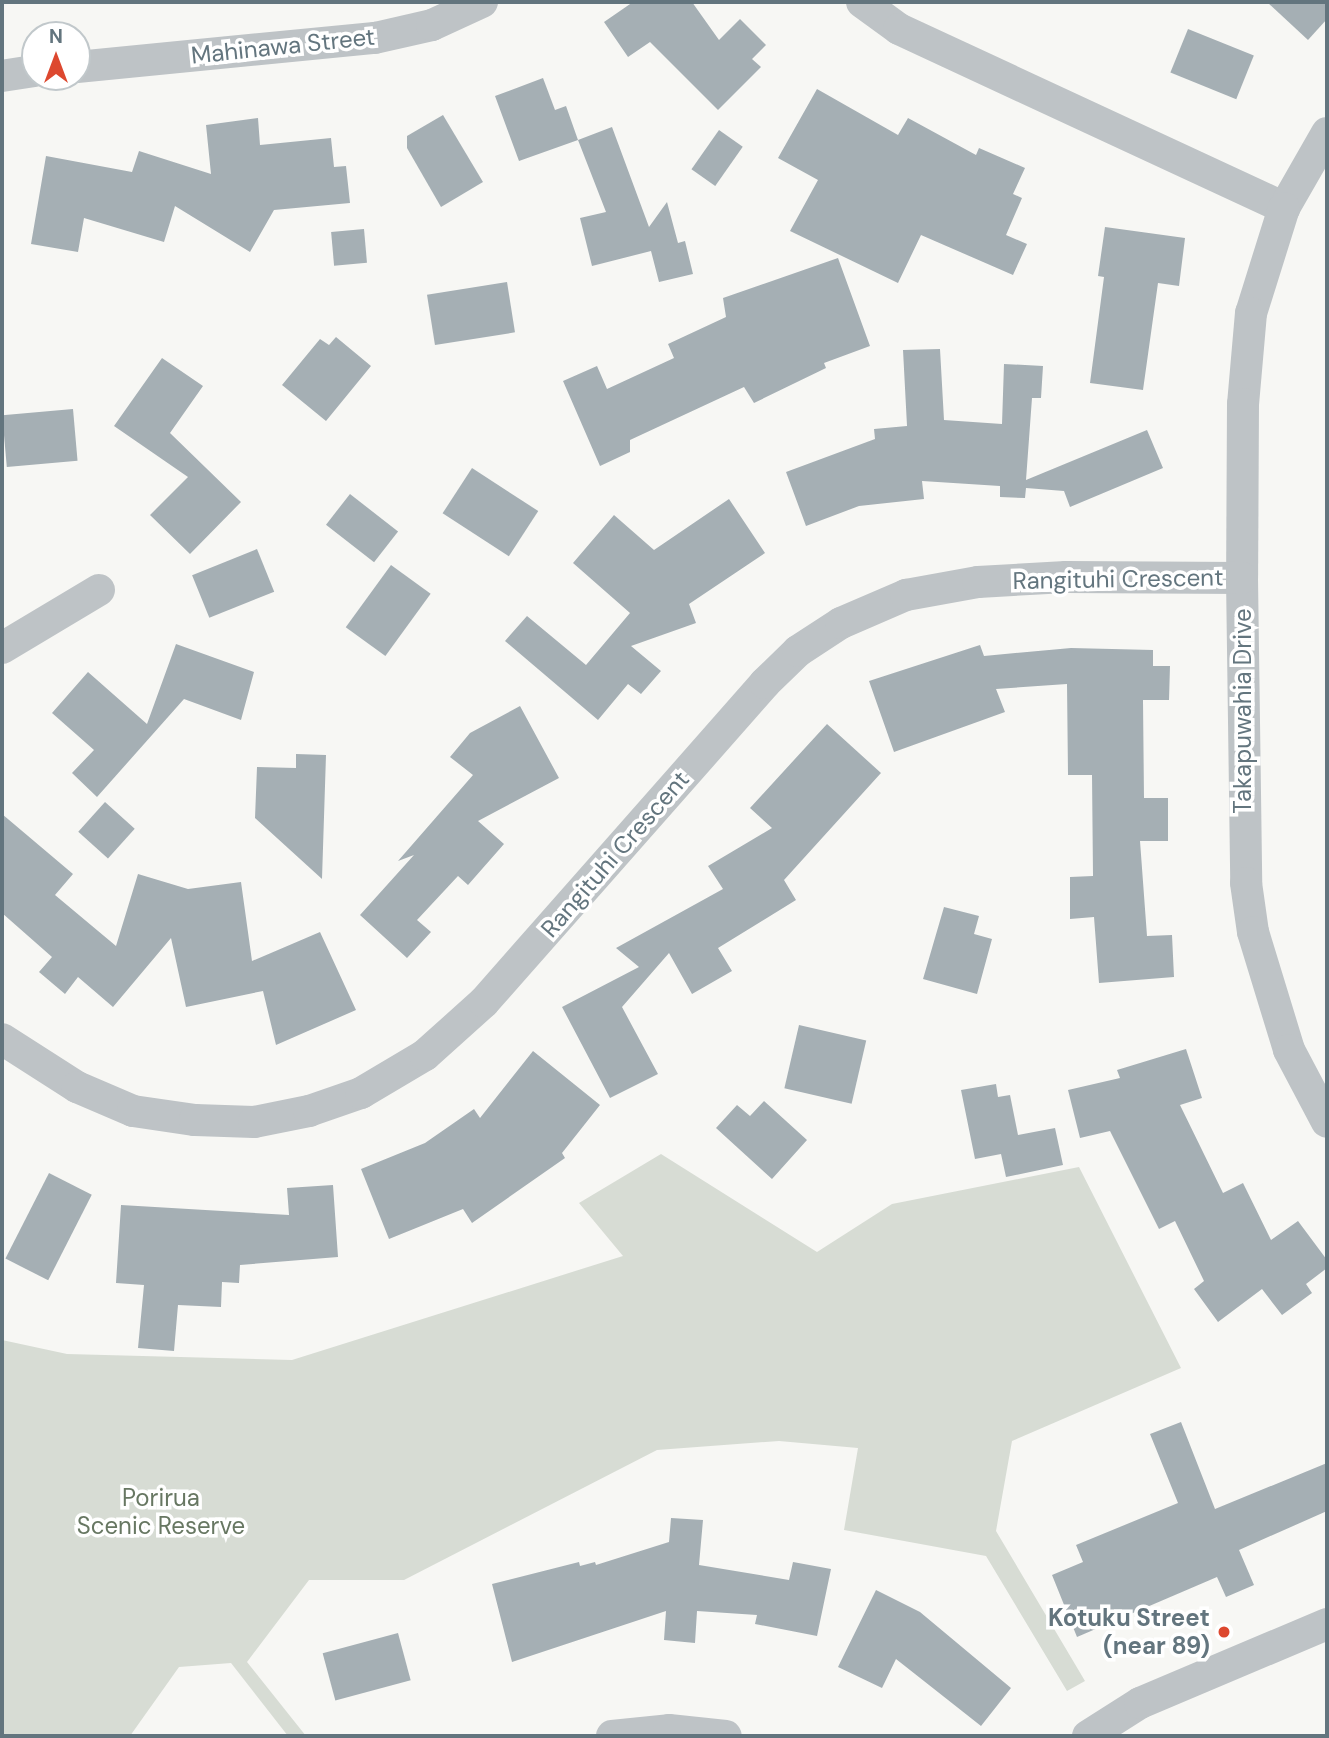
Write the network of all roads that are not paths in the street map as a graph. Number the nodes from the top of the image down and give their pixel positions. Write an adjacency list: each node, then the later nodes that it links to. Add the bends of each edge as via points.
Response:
1 (482, 2): 3 (street, Mahinawa Street, via 432,25 375,38)
2 (862, 2): 7 (street, via 899,29)
3 (91, 66)
4 (21, 73): 5 (street)
5 (2, 76)
6 (1327, 133): 7 (street, Takapuwahia Drive)
7 (1284, 208): 8 (street, Takapuwahia Drive, via 1251,313 1243,404)
8 (1242, 578): 11 (street, Rangituhi Crescent, via 978,582 906,595 841,623 798,651 765,683 484,1002 425,1055 361,1093 309,1111 254,1122 133,1111 78,1087); 12 (street, Takapuwahia Drive, via 1246,883 1253,932 1289,1050)
9 (99, 590): 10 (street)
10 (2, 648)
11 (2, 1039)
12 (1327, 1122)
13 (1327, 1625): 16 (street, via 1140,1703)
14 (612, 1736): 15 (street, via 669,1730)
15 (726, 1736)
16 (1088, 1736)

